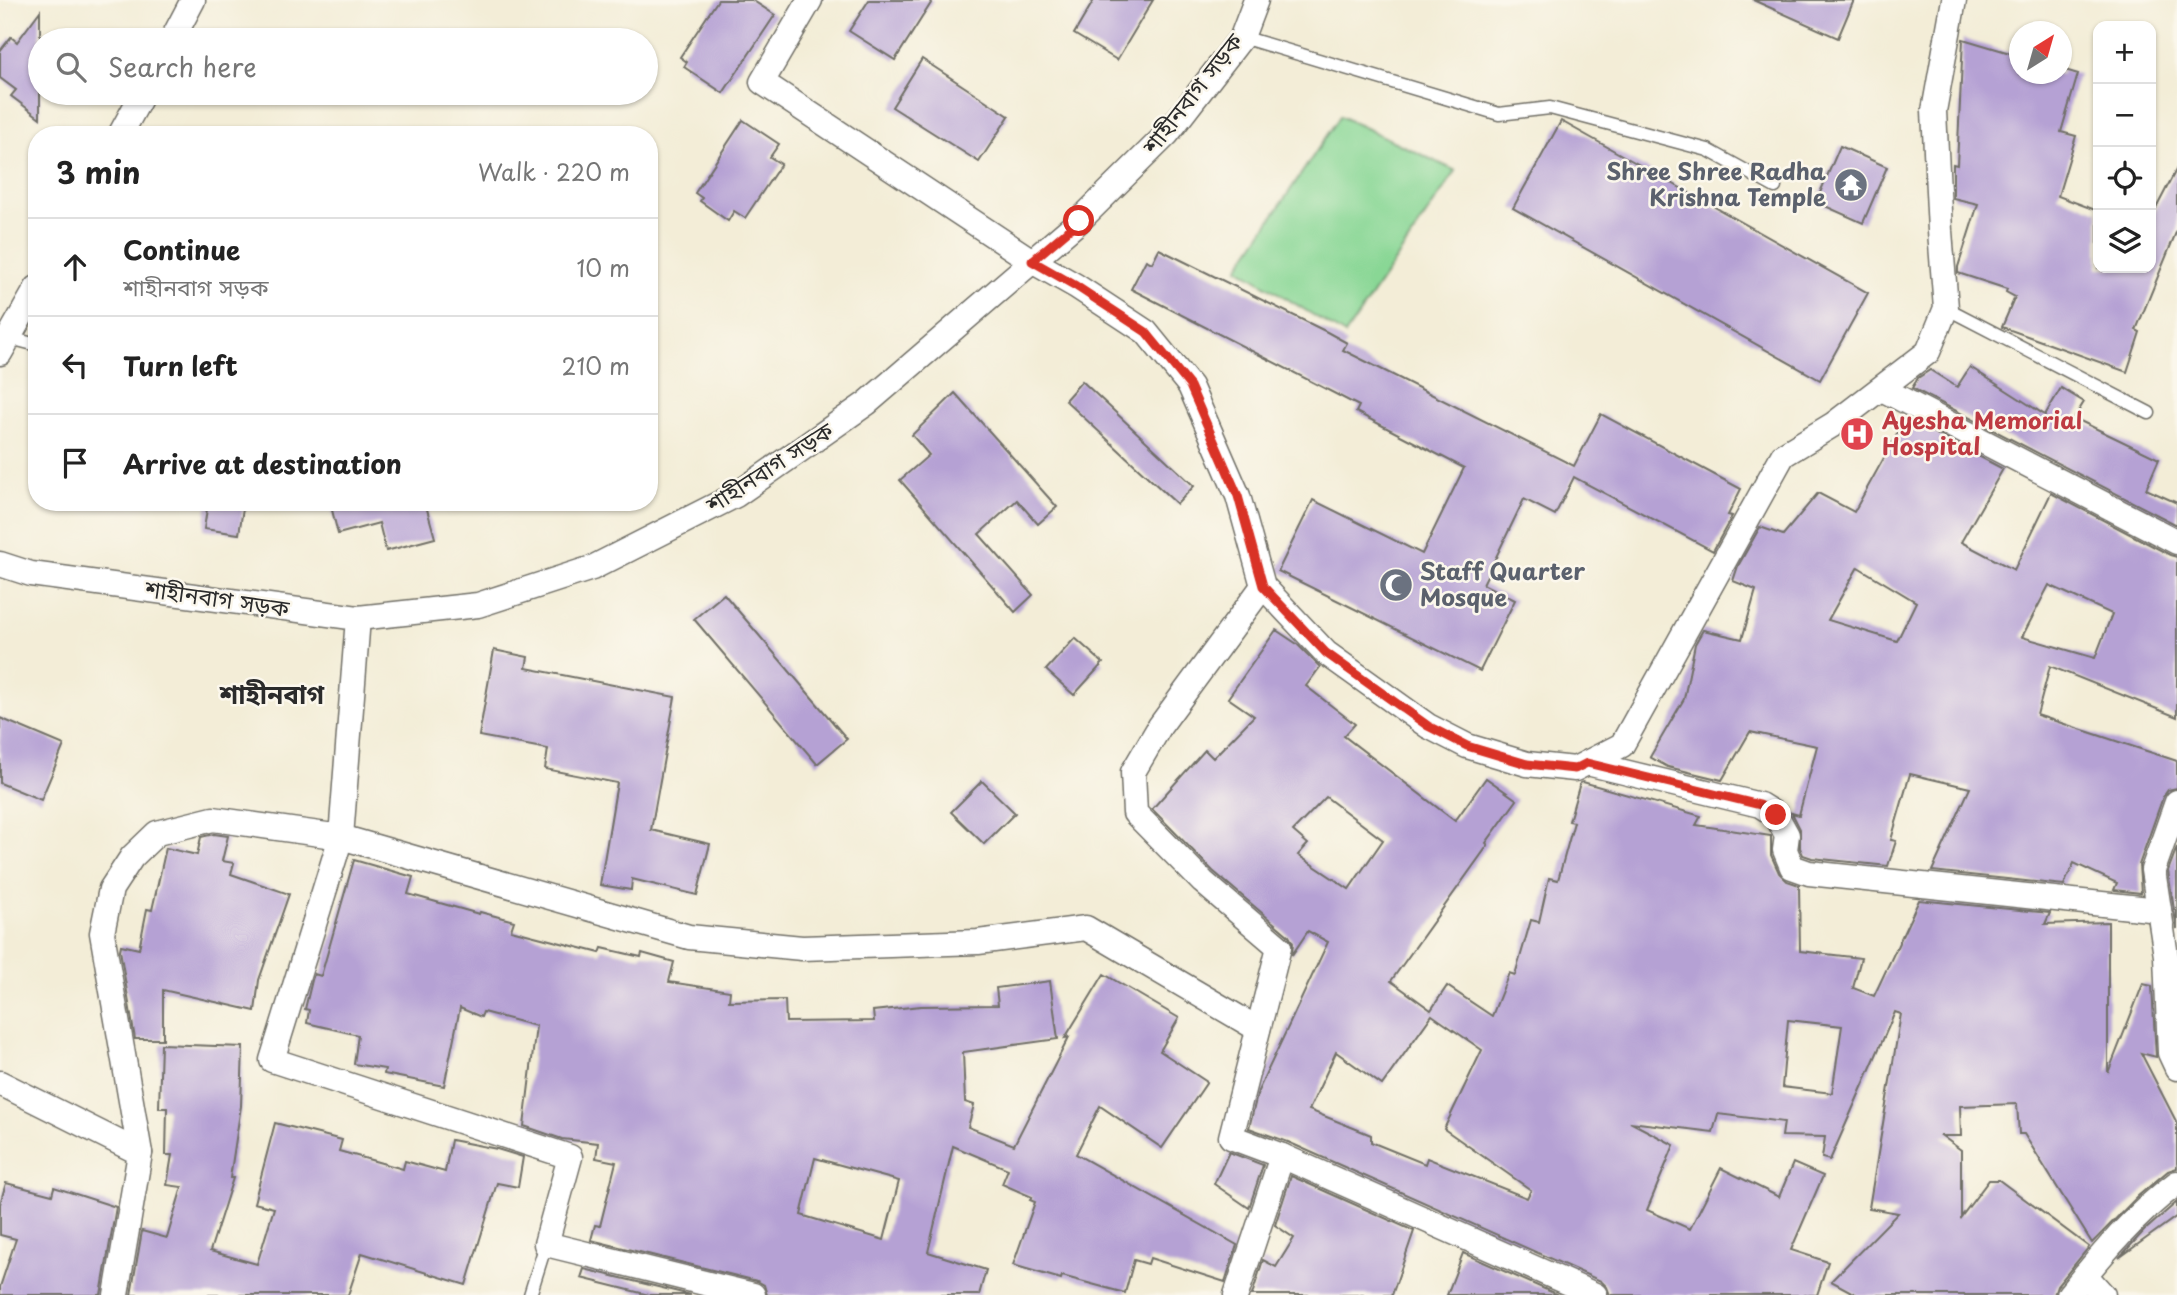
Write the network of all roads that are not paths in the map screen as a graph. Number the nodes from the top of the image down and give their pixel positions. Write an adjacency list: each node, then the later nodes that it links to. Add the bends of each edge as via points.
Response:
1 (194, 0): 5 (street)
2 (810, 0): 10 (street, via 762,82)
3 (1256, 0): 6 (street, শাহীনবাগ সড়ক)
4 (1954, 0): 12 (street, via 1934,111)
5 (179, 28)
6 (1242, 37): 9 (lane, via 1499,114 1550,108 1708,150); 10 (street, শাহীনবাগ সড়ক, via 1167,134)
7 (136, 105): 8 (street)
8 (125, 126)
9 (1775, 187)
10 (1032, 261): 19 (street, via 1146,332 1190,386 1238,496); 20 (street, শাহীনবাগ সড়ক, via 867,403 736,495 592,568 478,606)
11 (28, 304): 13 (street)
12 (1947, 308): 15 (street, via 1928,352); 16 (lane)
13 (5, 345): 14 (lane)
14 (28, 345)
15 (1882, 389): 17 (street); 21 (street, via 1783,455 1622,745)
16 (2149, 413)
17 (2177, 542)
18 (0, 564): 20 (street, শাহীনবাগ সড়ক, via 31,574)
19 (1263, 586): 21 (street, via 1326,653 1428,726 1467,746 1527,764 1575,769); 25 (street, via 1160,726 1133,772 1135,813 1203,882 1279,947)
20 (358, 618): 23 (street)
21 (1587, 763): 24 (street, via 1760,805 1776,815 1787,835 1785,849 1792,867 1809,873)
22 (2177, 802): 24 (street, via 2153,870)
23 (341, 837): 25 (street, via 689,937 802,948 978,942 1086,928); 28 (street, via 213,819 157,833 132,857 111,889 103,933); 31 (street, via 272,1060 570,1157)
24 (2165, 916): 26 (street, via 2170,1053)
25 (1258, 1029): 29 (street, via 1231,1137)
26 (2177, 1068)
27 (0, 1083): 28 (street)
28 (140, 1153): 34 (street)
29 (1282, 1156): 33 (street); 37 (street)
30 (2177, 1182): 32 (street, via 2156,1198)
31 (546, 1244): 35 (lane); 36 (street)
32 (2085, 1275): 38 (street); 39 (street)
33 (1583, 1293)
34 (116, 1295)
35 (530, 1295)
36 (753, 1295)
37 (1236, 1295)
38 (2069, 1295)
39 (2103, 1295)

